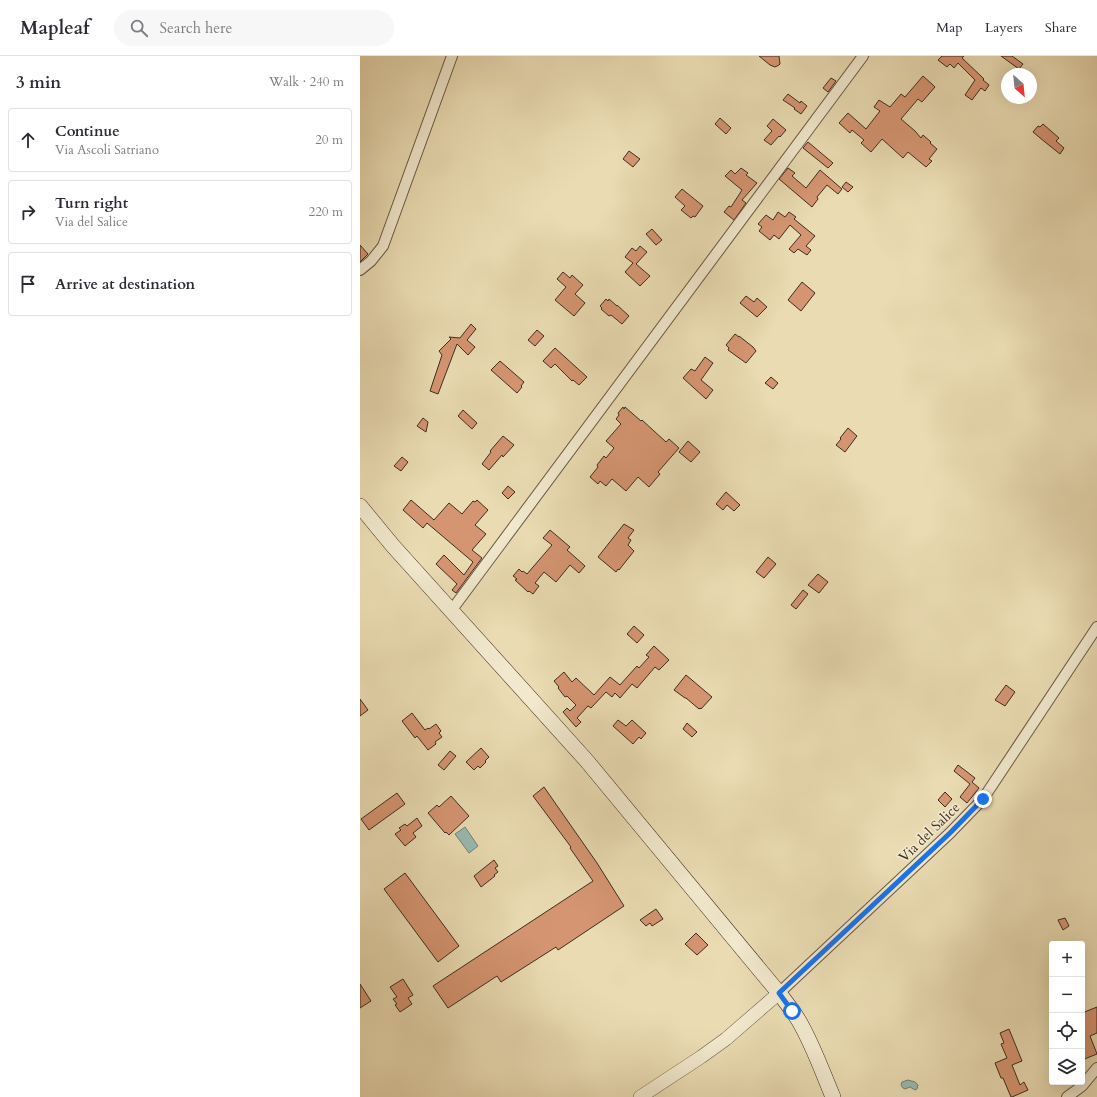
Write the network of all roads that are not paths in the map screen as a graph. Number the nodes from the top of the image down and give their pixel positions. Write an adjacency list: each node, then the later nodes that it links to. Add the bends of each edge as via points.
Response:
1 (452, 56): 3 (street, via 382,246)
2 (863, 56): 5 (street)
3 (360, 270)
4 (360, 506): 5 (main road)
5 (451, 611): 7 (main road, via 586,760)
6 (1097, 628): 7 (street, Via del Salice, via 983,799)
7 (779, 993): 9 (street, via 726,1039); 10 (main road, via 804,1031)
8 (1097, 1068): 11 (street, via 1082,1086)
9 (640, 1097)
10 (833, 1097)
11 (1067, 1097)

